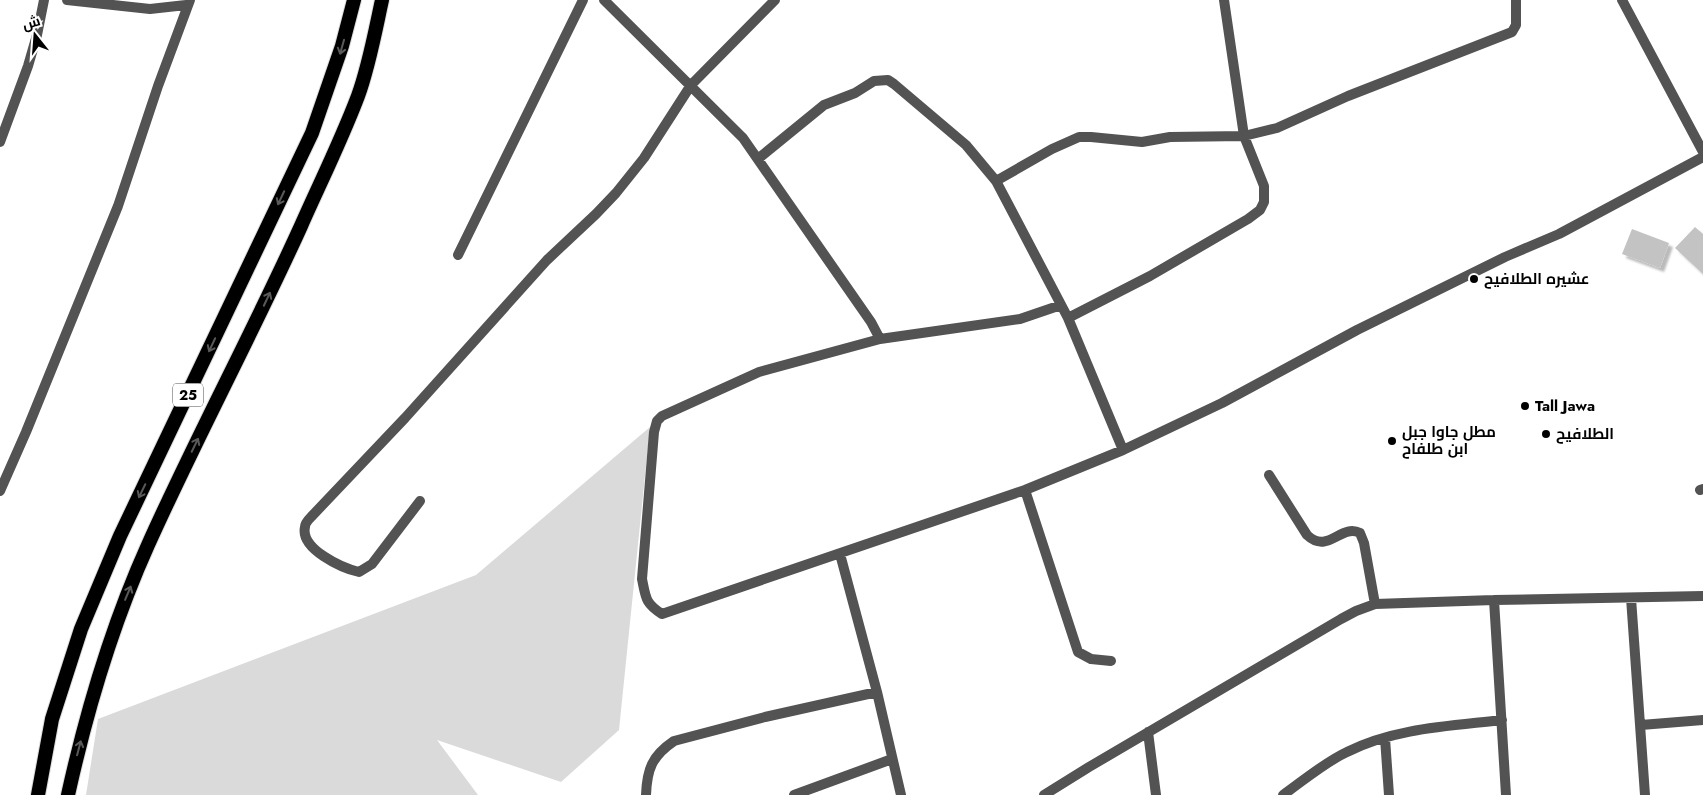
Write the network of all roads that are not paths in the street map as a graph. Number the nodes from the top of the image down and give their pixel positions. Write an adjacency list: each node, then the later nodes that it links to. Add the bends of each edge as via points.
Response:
1 (44, 0): 14 (street, via 28,66)
2 (68, 0): 11 (street, via 150,9)
3 (351, 0): 41 (highway, 25, one-way to 41, via 342,46 312,133 120,536 81,629 52,719)
4 (382, 0): 42 (highway, 25, one-way to 4, via 94,689 119,614 186,463 339,143 358,95)
5 (583, 0): 19 (street)
6 (604, 0): 12 (street)
7 (775, 0): 12 (street)
8 (1224, 0): 13 (street)
9 (1516, 0): 13 (street, via 1516,25 1507,35 1348,96 1277,128)
10 (1622, 0): 15 (street)
11 (188, 3): 26 (street, via 118,206)
12 (691, 85): 17 (street); 27 (street, via 644,158 616,193 547,260 405,418 311,516 305,527 306,537 324,557 359,572 372,564)
13 (1244, 136): 18 (street, via 1170,137 1142,142 1079,138 1052,149); 21 (street, via 1264,186 1264,202 1260,210 1150,276)
14 (1, 138)
15 (1703, 152)
16 (1703, 156): 23 (street, via 1560,234 1505,257 1366,325 1222,403)
17 (759, 158): 18 (street, via 824,105 855,93 874,81 888,80 966,146); 22 (street, via 872,322)
18 (996, 181): 20 (street)
19 (458, 255)
20 (1061, 305): 21 (street); 22 (street, via 1020,319)
21 (1068, 318): 23 (street)
22 (880, 339): 28 (street, via 759,372 662,416 654,432 642,579 651,607 662,614)
23 (1123, 450): 25 (street)
24 (1269, 475): 32 (street, via 1313,540 1324,541 1351,530 1360,533)
25 (1025, 490): 28 (street); 33 (street, via 1078,652 1091,659)
26 (0, 491)
27 (420, 501)
28 (840, 554): 34 (street)
29 (1703, 596): 30 (street)
30 (1632, 598): 31 (street); 37 (street)
31 (1494, 600): 32 (street); 35 (street)
32 (1375, 604): 38 (street, via 1341,619)
33 (1111, 661)
34 (877, 692): 40 (street); 43 (street, via 674,740 655,757 649,769)
35 (1502, 720): 39 (street); 50 (street)
36 (1703, 720): 37 (street)
37 (1641, 725): 51 (street)
38 (1148, 732): 46 (street); 47 (street)
39 (1385, 738): 48 (street, via 1346,752); 49 (street)
40 (892, 759): 44 (street); 45 (street)
41 (38, 795)
42 (68, 795)
43 (646, 795)
44 (794, 795)
45 (901, 795)
46 (1044, 795)
47 (1156, 795)
48 (1283, 795)
49 (1389, 795)
50 (1506, 795)
51 (1645, 795)

